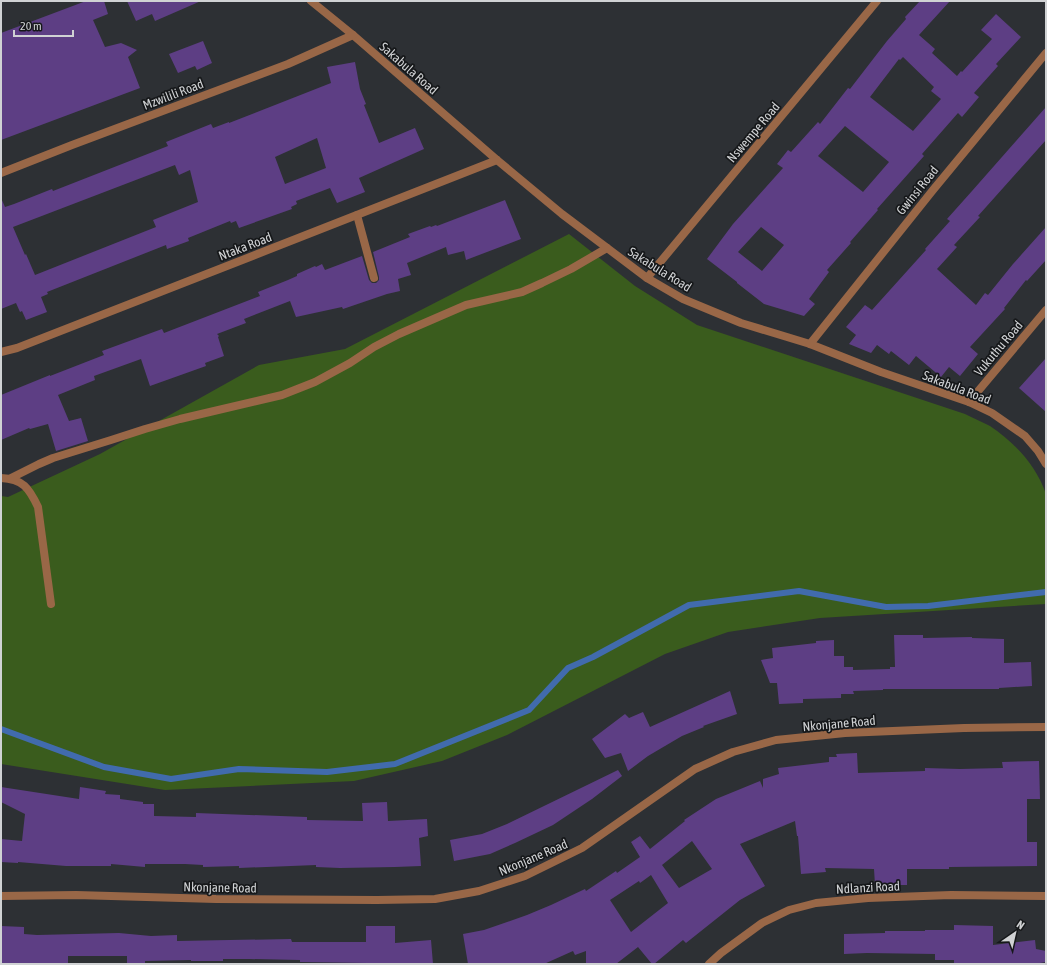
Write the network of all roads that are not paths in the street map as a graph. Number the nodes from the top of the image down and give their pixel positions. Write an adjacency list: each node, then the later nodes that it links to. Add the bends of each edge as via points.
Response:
1 (311, 1): 3 (street, Sakabula Road)
2 (876, 1): 10 (street, Nswempe Road)
3 (353, 35): 5 (street, Sakabula Road); 6 (street, Mzwilili Road, via 288,64)
4 (1046, 53): 12 (street, Gwinsi Road)
5 (496, 160): 7 (street, Ntaka Road); 8 (street, Sakabula Road)
6 (1, 173)
7 (357, 215): 9 (street); 13 (street, Ntaka Road, via 17,348)
8 (607, 248): 10 (street, Sakabula Road); 17 (street, via 571,269 522,292 466,305 399,334 315,382 282,395 152,427 53,458)
9 (374, 278)
10 (647, 278): 12 (street, Sakabula Road, via 683,299 741,323)
11 (1046, 310): 14 (street, Vukuthu Road)
12 (810, 344): 14 (street, Sakabula Road, via 880,372)
13 (1, 352)
14 (970, 402): 15 (street, Sakabula Road, via 992,413 1025,436)
15 (1046, 464)
16 (1, 478): 17 (street)
17 (11, 478): 18 (street, via 22,482 38,507)
18 (51, 604)
19 (1046, 727): 20 (street, Nkonjane Road, via 845,733 776,740 733,752 695,769 582,848 525,876 479,891 435,899)
20 (1, 896)
21 (1046, 896): 22 (street, Ndlanzi Road, via 906,897 816,902 789,910 762,923)
22 (709, 964)

